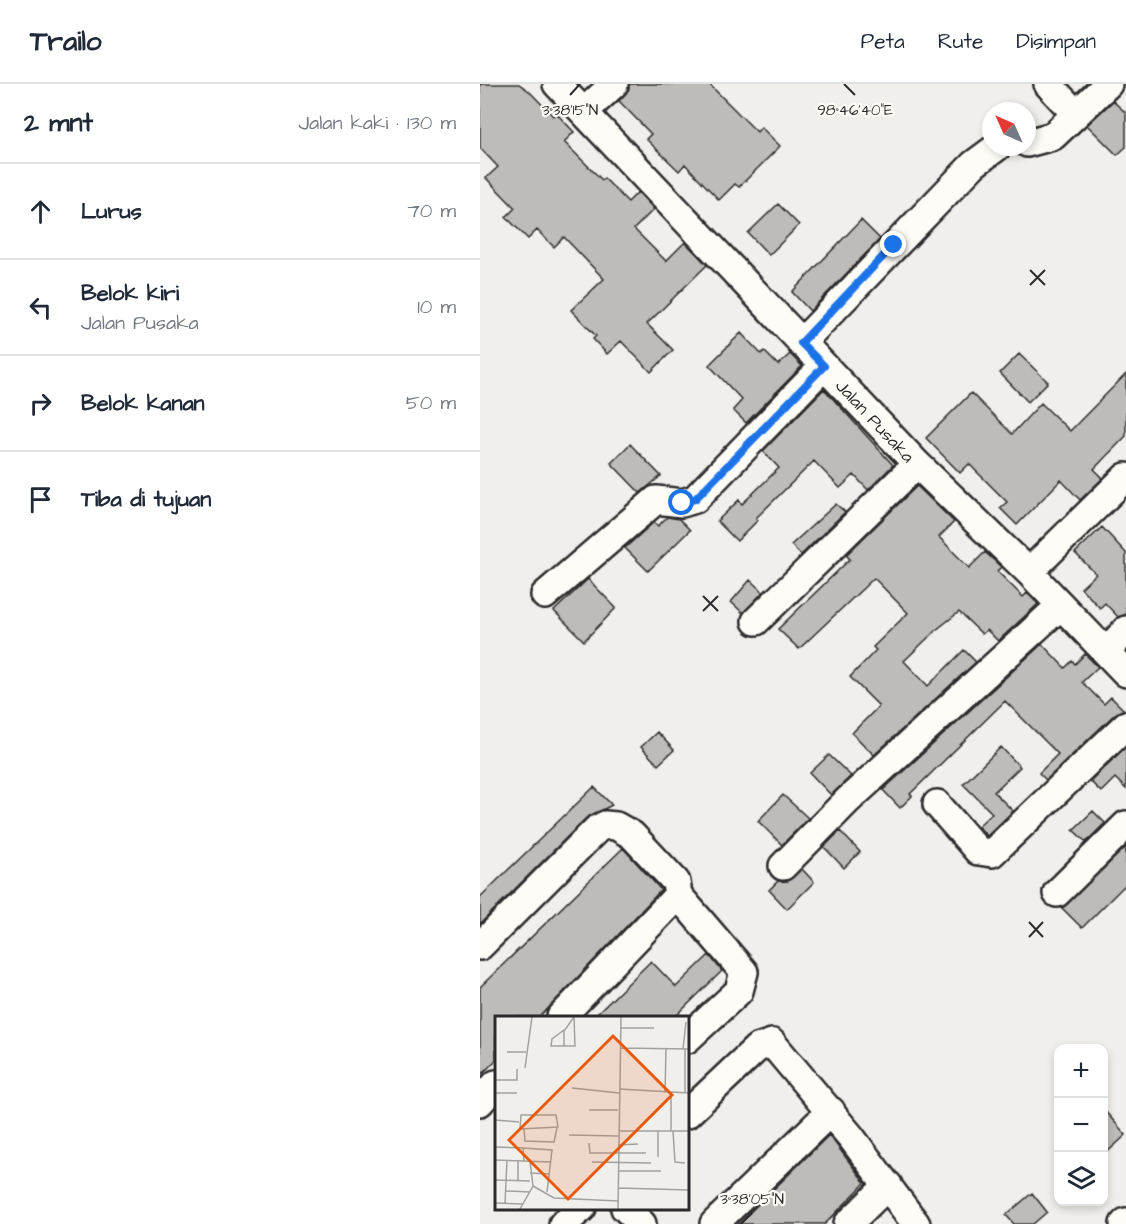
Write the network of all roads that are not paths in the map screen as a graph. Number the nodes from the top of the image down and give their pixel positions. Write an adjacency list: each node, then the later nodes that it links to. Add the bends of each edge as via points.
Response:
1 (557, 84): 6 (street, Jalan Pusaka)
2 (614, 84): 6 (street)
3 (1048, 84): 7 (street)
4 (1110, 84): 5 (street); 7 (street)
5 (1126, 98)
6 (584, 112): 10 (street, Jalan Pusaka)
7 (1076, 114): 8 (street, via 1053,136)
8 (1036, 141)
9 (986, 156): 10 (street)
10 (801, 343): 11 (street, Jalan Pusaka)
11 (824, 366): 12 (street, Jalan Pusaka); 15 (street, via 695,499 682,503 656,500)
12 (916, 464): 14 (street, Jalan Pusaka); 17 (street)
13 (1126, 477): 14 (street)
14 (1029, 572): 16 (street, Jalan Pusaka)
15 (545, 595)
16 (1060, 606): 19 (street, Jalan Pusaka); 24 (street)
17 (756, 621)
18 (1126, 630): 19 (street)
19 (1106, 652): 20 (street, Jalan Pusaka)
20 (1126, 673)
21 (1126, 725): 22 (street, via 992,853 978,851)
22 (937, 804)
23 (1126, 825): 25 (street)
24 (783, 866)
25 (1057, 893)
26 (678, 895): 27 (street, via 676,882 632,835 605,825); 28 (street); 29 (street, via 744,972 739,991)
27 (480, 946)
28 (562, 1016)
29 (688, 1038)
30 (495, 1085): 31 (street)
31 (480, 1102)
32 (831, 1111): 33 (street, via 772,1043 757,1048); 34 (street); 39 (street)
33 (688, 1112)
34 (888, 1185): 40 (street); 41 (street)
35 (581, 1209): 37 (street)
36 (626, 1209): 38 (street)
37 (563, 1224)
38 (642, 1224)
39 (714, 1224)
40 (848, 1224)
41 (916, 1224)

